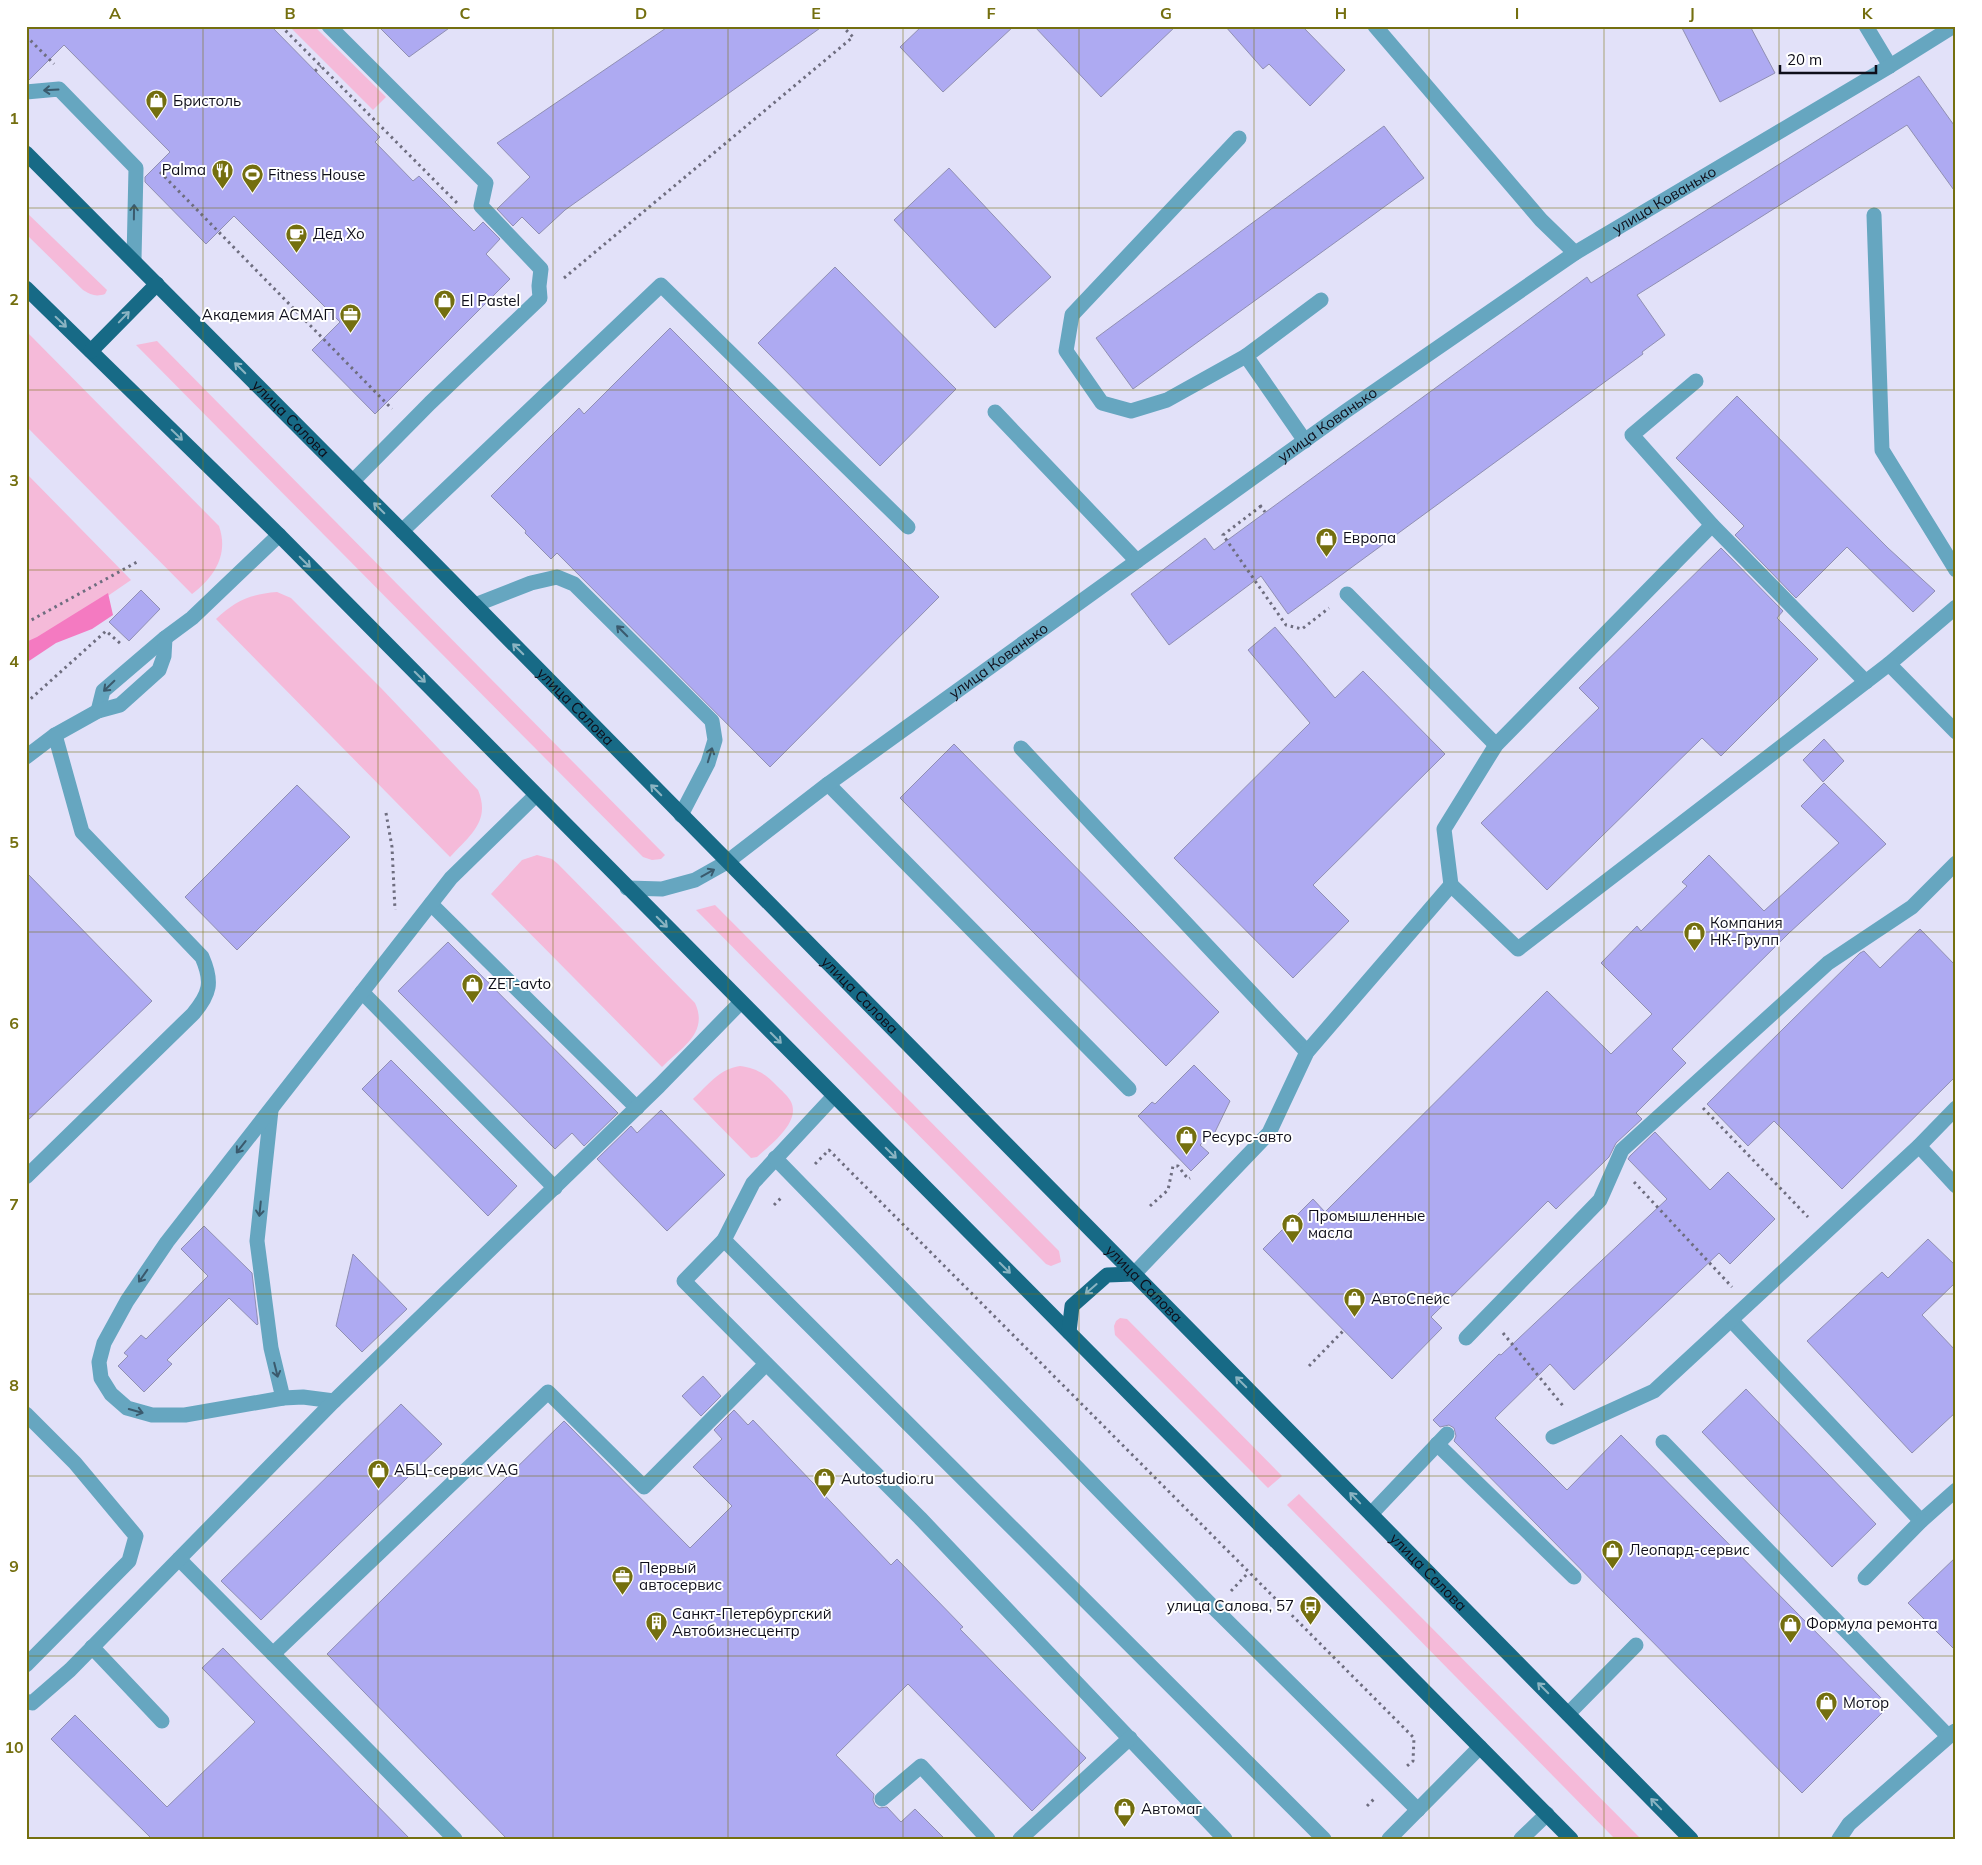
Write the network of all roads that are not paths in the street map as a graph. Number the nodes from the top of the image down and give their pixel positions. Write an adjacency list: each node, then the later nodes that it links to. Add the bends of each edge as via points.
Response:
1 (329, 26): 20 (street, via 486,183 480,206 541,269 540,298)
2 (1375, 26): 10 (street, via 1541,220)
3 (1866, 26): 5 (street)
4 (1954, 26): 5 (street, улица Кованько)
5 (1890, 66): 10 (street, улица Кованько)
6 (26, 92): 11 (street, one-way to 6, via 136,168 59,89)
7 (1239, 138): 16 (street, via 1072,314 1066,351 1102,403 1131,411 1168,400)
8 (26, 153): 11 (main road, улица Салова)
9 (1874, 215): 26 (street, via 1882,450)
10 (1575, 253): 19 (street, улица Кованько)
11 (134, 260): 12 (main road, улица Салова)
12 (156, 284): 15 (main road, one-way to 12); 20 (main road, улица Салова, one-way to 12)
13 (26, 288): 15 (main road, one-way to 15)
14 (1321, 300): 16 (street)
15 (91, 351): 24 (main road, one-way to 24)
16 (1246, 356): 19 (street)
17 (1696, 381): 21 (street, via 1632,435)
18 (995, 412): 25 (street)
19 (1305, 441): 25 (street, улица Кованько)
20 (353, 481): 23 (main road, улица Салова, one-way to 20)
21 (1712, 525): 32 (street); 36 (street)
22 (908, 527): 23 (street, via 661,285)
23 (402, 531): 28 (main road, улица Салова)
24 (279, 536): 30 (street, via 192,618); 40 (main road, one-way to 40)
25 (1137, 561): 39 (street, улица Кованько)
26 (1956, 570)
27 (1347, 594): 36 (street)
28 (475, 605): 41 (main road, улица Салова, one-way to 28); 41 (street, one-way to 28, via 708,763 715,740 712,721 574,584 557,577)
29 (1956, 607): 31 (street)
30 (164, 638): 33 (street, one-way to 33, via 103,691); 33 (street, via 164,656 159,670 120,705)
31 (1889, 664): 32 (street); 34 (street)
32 (1866, 682): 44 (street, via 1518,949)
33 (98, 710): 35 (street)
34 (1956, 732)
35 (55, 735): 38 (street); 57 (street, via 82,832 202,957 208,971 209,987 193,1014)
36 (1496, 745): 44 (street, via 1444,829)
37 (1021, 748): 49 (street)
38 (26, 757)
39 (828, 784): 42 (street, улица Кованько); 50 (street)
40 (536, 795): 45 (main road); 46 (street, via 451,878)
41 (681, 815): 42 (main road, улица Салова)
42 (728, 862): 45 (street, улица Кованько, one-way to 42, via 662,889 695,880); 61 (main road, улица Салова)
43 (1956, 863): 64 (street, via 1912,907 1828,963 1622,1150 1600,1200)
44 (1451, 885): 49 (street)
45 (627, 888): 48 (main road, one-way to 48)
46 (431, 904): 47 (street); 53 (street)
47 (362, 992): 52 (street); 59 (street)
48 (741, 1002): 51 (main road, one-way to 51); 53 (street)
49 (1308, 1052): 61 (street, via 1269,1133)
50 (1129, 1089)
51 (834, 1096): 56 (street); 63 (main road, one-way to 63)
52 (271, 1108): 66 (street, one-way to 66, via 257,1241 271,1348); 66 (street, one-way to 66, via 167,1242 126,1301 104,1343 99,1362 101,1378 111,1394 127,1408 152,1415 184,1415)
53 (636, 1108): 59 (street)
54 (1956, 1108): 55 (street)
55 (1919, 1146): 58 (street); 62 (street)
56 (775, 1158): 60 (street, via 752,1183); 88 (street, via 1214,1608)
57 (26, 1176)
58 (1956, 1186)
59 (554, 1188): 67 (street)
60 (724, 1240): 65 (street, via 684,1281); 94 (street)
61 (1134, 1274): 63 (main road, one-way to 63, via 1107,1275 1072,1306); 72 (main road, улица Салова, one-way to 61)
62 (1730, 1320): 69 (street, via 1654,1391); 73 (street)
63 (1068, 1332): 86 (main road)
64 (1466, 1338)
65 (766, 1364): 79 (street, via 644,1487 548,1392); 85 (street, via 920,1518)
66 (283, 1398): 67 (street)
67 (334, 1401): 74 (street)
68 (26, 1414): 80 (street, via 75,1462 136,1536 129,1561)
69 (1553, 1437)
70 (1663, 1442): 84 (street)
71 (1956, 1490): 73 (street)
72 (1370, 1514): 75 (street, via 1442,1439); 82 (main road, улица Салова, one-way to 72)
73 (1921, 1521): 76 (street)
74 (179, 1558): 78 (street); 79 (street)
75 (1574, 1577)
76 (1865, 1578)
77 (1636, 1645): 82 (street)
78 (92, 1647): 81 (street, via 32,1703); 83 (street)
79 (273, 1654): 90 (street)
80 (26, 1665)
81 (26, 1701)
82 (1568, 1714): 98 (main road, улица Салова, one-way to 82)
83 (162, 1721)
84 (1952, 1733): 99 (street, via 1849,1824)
85 (1130, 1738): 92 (street); 93 (street)
86 (1480, 1747): 88 (street); 89 (main road)
87 (882, 1800): 91 (street, via 922,1766)
88 (1418, 1810): 95 (street)
89 (1547, 1814): 96 (street); 97 (main road)
90 (455, 1839)
91 (988, 1839)
92 (1020, 1839)
93 (1225, 1839)
94 (1324, 1839)
95 (1390, 1839)
96 (1521, 1839)
97 (1571, 1839)
98 (1690, 1839)
99 (1839, 1839)

